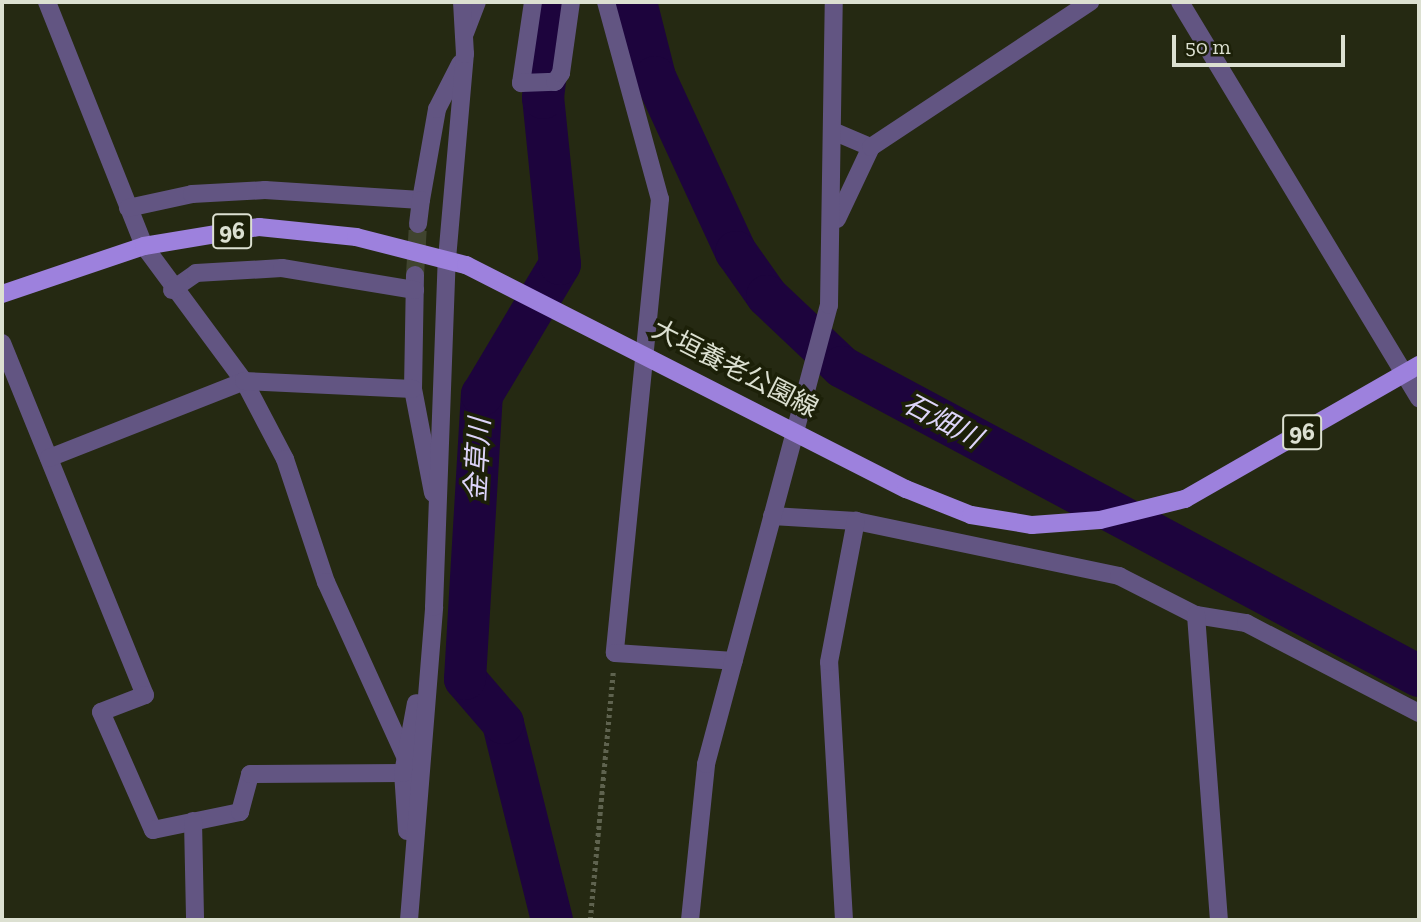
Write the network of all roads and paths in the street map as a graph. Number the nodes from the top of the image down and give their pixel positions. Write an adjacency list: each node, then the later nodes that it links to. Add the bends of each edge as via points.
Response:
1 (47, 2): 15 (street)
2 (462, 2): 10 (street)
3 (477, 2): 10 (street)
4 (533, 2): 5 (street, via 521,83 555,82 561,74)
5 (571, 2)
6 (607, 2): 34 (street, via 660,199)
7 (834, 2): 12 (street)
8 (1090, 2): 13 (street)
9 (1180, 2): 23 (street)
10 (464, 36): 11 (street)
11 (465, 54): 14 (street, via 437,109); 19 (street)
12 (835, 132): 13 (street); 16 (street)
13 (871, 148): 16 (street)
14 (421, 200): 15 (street, via 265,190 192,194); 17 (street)
15 (128, 208): 18 (street)
16 (835, 222): 27 (street, via 829,305)
17 (418, 224)
18 (144, 246): 19 (main road, 大垣養老公園線 / 96, via 259,227 356,237); 20 (street); 21 (main road, 大垣養老公園線 / 96)
19 (447, 259): 27 (main road, 大垣養老公園線 / 96); 29 (street)
20 (172, 290): 24 (street); 25 (street, via 196,274 282,268 415,282)
21 (2, 294)
22 (2, 343): 28 (street)
23 (1412, 369): 26 (street); 27 (main road, 大垣養老公園線 / 96, via 1185,499 1100,520 1032,525 971,515 917,493)
24 (244, 382): 25 (street); 28 (street); 37 (street, via 285,459 326,582)
25 (413, 390): 29 (street)
26 (1419, 398)
27 (792, 425): 30 (street)
28 (49, 458): 38 (street, via 145,695 101,712 153,830)
29 (438, 510): 32 (street)
30 (772, 516): 31 (street); 35 (street)
31 (856, 521): 33 (street, via 1119,576); 44 (street, via 829,662)
32 (434, 607): 37 (street); 39 (street)
33 (1196, 615): 36 (street, via 1246,623); 45 (street)
34 (615, 653): 35 (street); 42 (path)
35 (734, 661): 43 (street, via 706,764)
36 (1419, 713)
37 (404, 766): 38 (street, via 250,775 240,812); 39 (street)
38 (193, 821): 40 (street)
39 (410, 892): 41 (street)
40 (195, 920)
41 (409, 920)
42 (590, 920)
43 (690, 920)
44 (844, 920)
45 (1219, 920)

